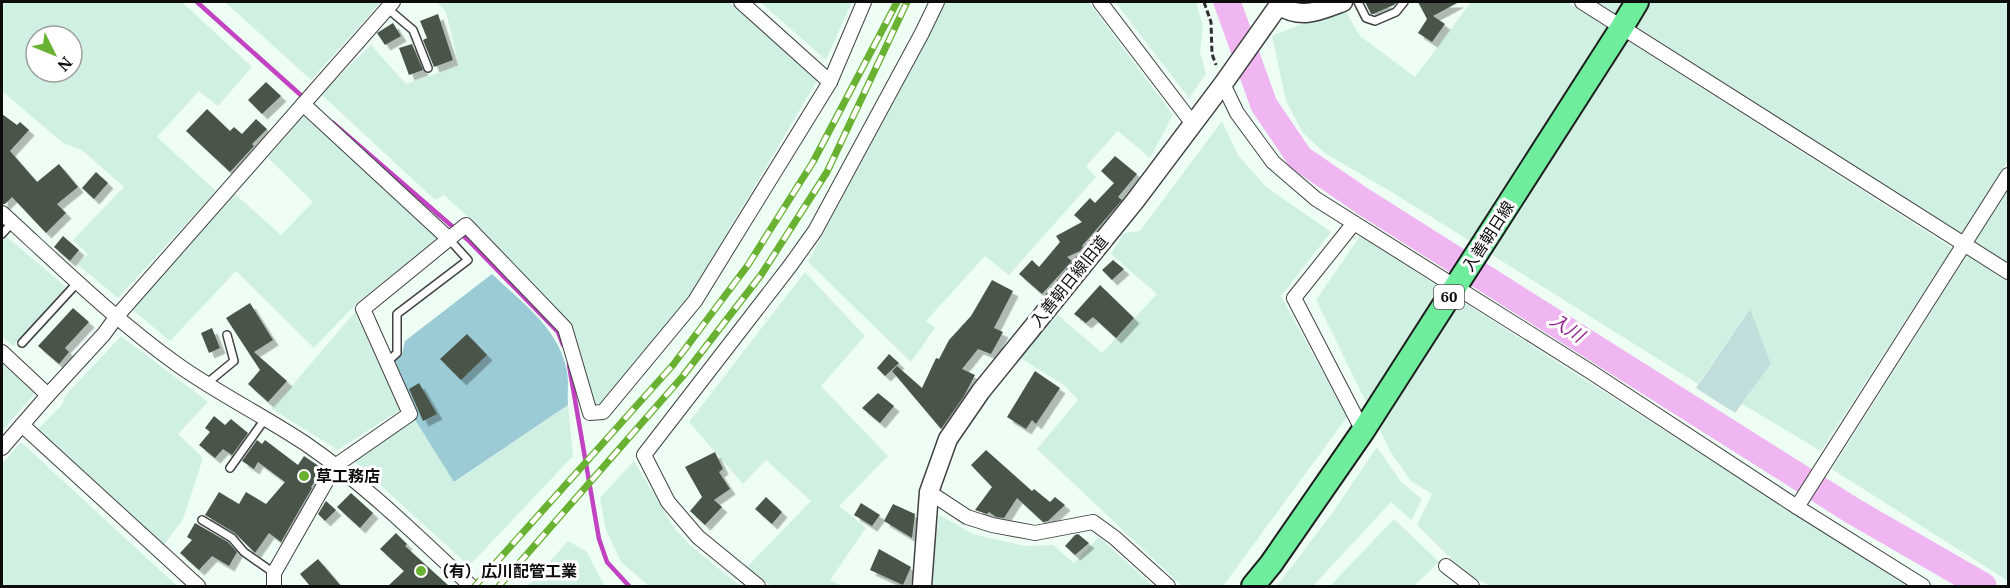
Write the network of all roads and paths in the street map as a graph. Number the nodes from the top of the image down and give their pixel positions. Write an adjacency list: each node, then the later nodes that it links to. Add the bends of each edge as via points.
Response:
1 (741, 2): 16 (street)
2 (864, 2): 16 (street)
3 (937, 2): 48 (street, via 815,231 644,455 668,502 698,537)
4 (1100, 2): 18 (street)
5 (1204, 2): 15 (path, via 1211,22 1212,54)
6 (1343, 2): 11 (street, via 1314,13 1290,13)
7 (1358, 2): 8 (lane, via 1366,18 1375,21 1396,12)
8 (1404, 2)
9 (1582, 2): 13 (street)
10 (1637, 2): 13 (main road, 入善朝日線 / 60)
11 (1279, 3): 15 (street, 入善朝日線旧道)
12 (390, 5): 14 (lane, via 413,30); 17 (street)
13 (1622, 27): 24 (street); 27 (main road, 入善朝日線 / 60)
14 (428, 68)
15 (1227, 79): 18 (street, 入善朝日線旧道); 21 (street, via 1237,113 1273,162 1316,199)
16 (830, 82): 23 (street, via 695,301 603,412 590,413 565,328 466,225)
17 (303, 104): 23 (street); 28 (street)
18 (1193, 124): 41 (street, 入善朝日線旧道, via 981,391 948,440)
19 (2008, 175): 24 (street)
20 (7, 218): 22 (lane); 26 (street)
21 (1354, 223): 27 (street); 37 (street, via 1294,298)
22 (2, 234)
23 (448, 238): 32 (street, via 363,309); 32 (lane, via 468,260 397,314 397,353)
24 (1965, 244): 25 (street); 42 (street)
25 (2008, 272)
26 (78, 282): 28 (street); 30 (lane)
27 (1455, 287): 37 (main road, 入善朝日線 / 60); 42 (street)
28 (117, 316): 33 (street); 34 (street)
29 (227, 335): 33 (lane, via 234,361)
30 (22, 343)
31 (2, 352): 34 (street)
32 (387, 362): 39 (street, via 411,414)
33 (206, 384): 35 (street)
34 (48, 395): 36 (street)
35 (265, 419): 39 (street); 40 (lane)
36 (22, 425): 38 (street); 46 (street)
37 (1364, 431): 51 (main road, 入善朝日線 / 60)
38 (2, 448)
39 (335, 465): 45 (street); 47 (street)
40 (230, 468)
41 (929, 492): 49 (street, 入善朝日線旧道); 50 (street, via 967,517 1035,533 1093,522)
42 (1797, 507): 53 (street)
43 (202, 520): 45 (lane, via 232,538)
44 (1446, 566): 52 (street)
45 (274, 580)
46 (198, 586)
47 (471, 586)
48 (758, 586)
49 (922, 586)
50 (1168, 586)
51 (1253, 586)
52 (1472, 586)
53 (1923, 586)

